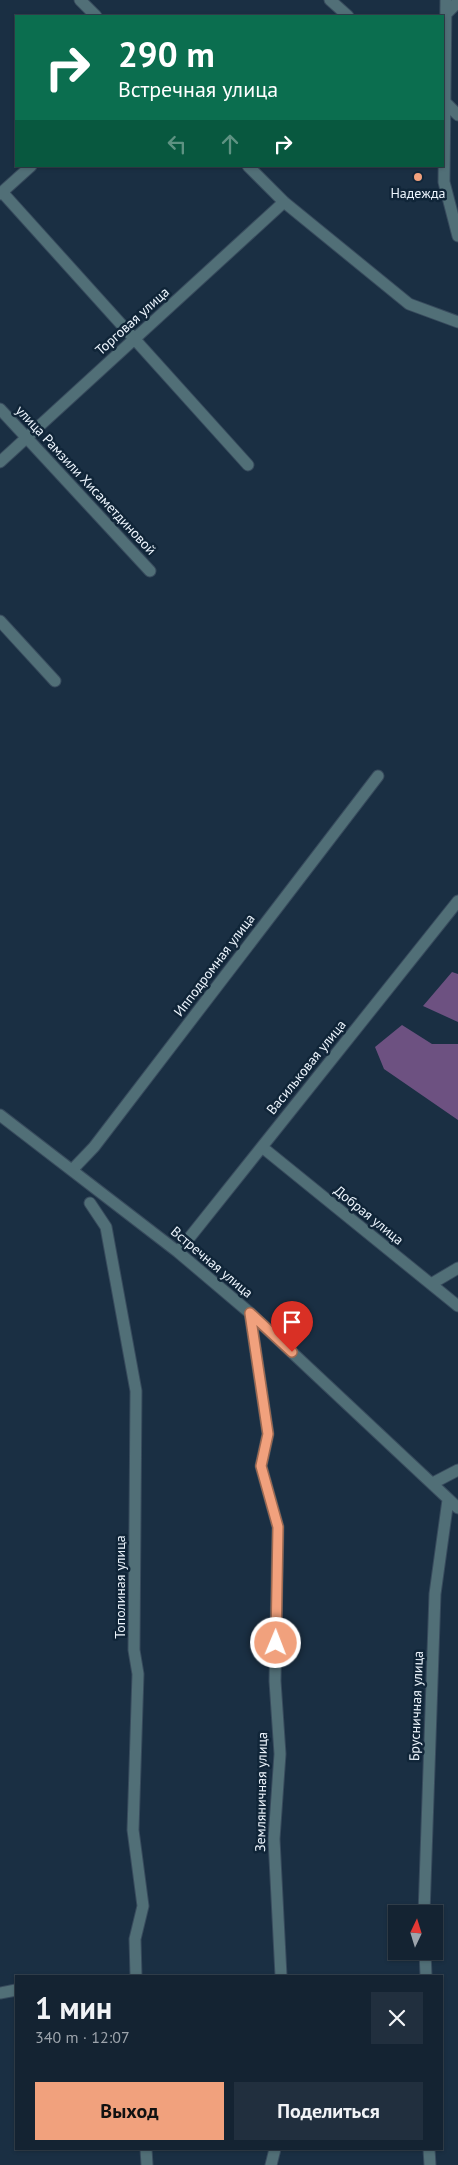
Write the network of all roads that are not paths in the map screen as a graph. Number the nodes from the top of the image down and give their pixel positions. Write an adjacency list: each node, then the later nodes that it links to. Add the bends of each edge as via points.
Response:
1 (80, 0): 6 (street)
2 (330, 0): 7 (street)
3 (446, 0): 5 (street)
4 (458, 2): 5 (street)
5 (446, 14): 8 (street)
6 (95, 15)
7 (347, 15)
8 (444, 101): 9 (street); 14 (street, via 444,182)
9 (458, 115)
10 (31, 167): 12 (street)
11 (249, 167): 13 (street)
12 (1, 194): 16 (street)
13 (284, 202): 15 (street, via 409,304); 16 (street, Торговая улица)
14 (458, 236)
15 (458, 322)
16 (133, 340): 18 (street, Торговая улица); 20 (street)
17 (0, 408): 18 (street, улица Рамзили Хисаметдиновой)
18 (27, 437): 19 (street, Торговая улица); 21 (street, улица Рамзили Хисаметдиновой)
19 (0, 462)
20 (248, 464)
21 (150, 572)
22 (0, 621): 23 (street)
23 (55, 681)
24 (378, 776): 28 (street, Ипподромная улица, via 100,1139)
25 (458, 901): 27 (street, Васильковая улица)
26 (0, 1115): 28 (street, Встречная улица)
27 (262, 1147): 30 (street, Васильковая улица); 32 (street, Добрая улица)
28 (72, 1170): 30 (street, Встречная улица)
29 (90, 1203): 41 (street, Тополиная улица, via 106,1227 136,1392 134,1650 138,1674 133,1830 143,1906 135,1939)
30 (178, 1252): 34 (street, Встречная улица)
31 (458, 1268): 32 (street)
32 (431, 1284): 33 (street, Добрая улица)
33 (458, 1306)
34 (250, 1313): 36 (street, Встречная улица); 42 (street, Земляничная улица, via 268,1434 261,1466 278,1527 275,1681 280,1754 274,1839)
35 (458, 1470): 36 (street)
36 (433, 1484): 37 (street, Встречная улица)
37 (448, 1500): 38 (street, Встречная улица); 39 (street, Брусничная улица, via 435,1594)
38 (458, 1508)
39 (424, 1905)
40 (425, 1960): 43 (street)
41 (136, 1975)
42 (281, 1975)
43 (426, 1975)
44 (15, 1990): 45 (street)
45 (0, 1993)
46 (146, 2150): 49 (street)
47 (275, 2150): 50 (street)
48 (429, 2150): 51 (street)
49 (146, 2165)
50 (271, 2165)
51 (430, 2165)

